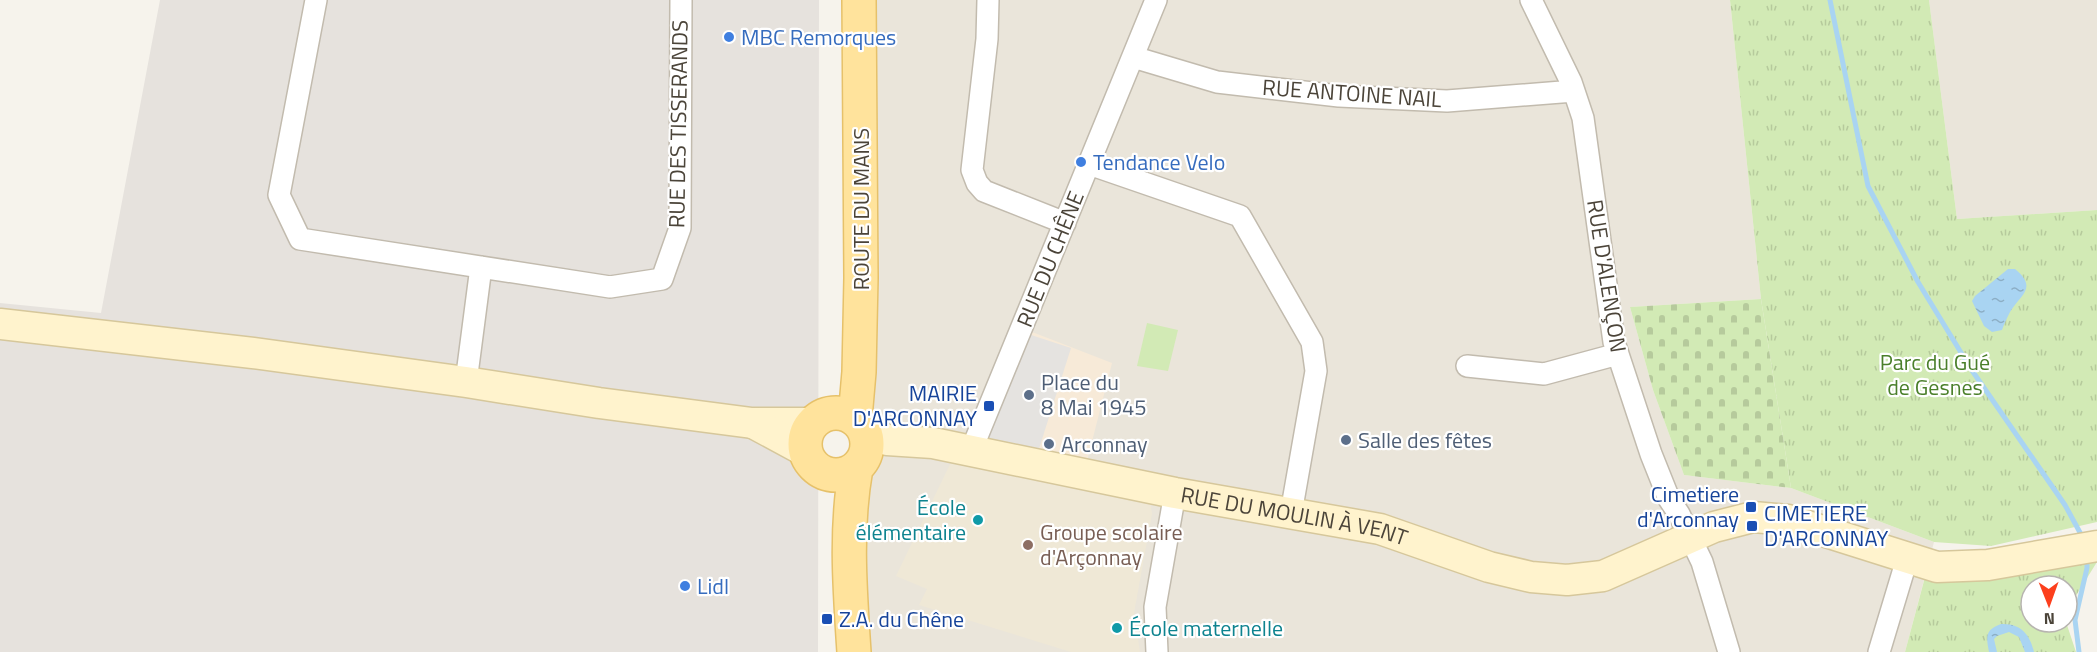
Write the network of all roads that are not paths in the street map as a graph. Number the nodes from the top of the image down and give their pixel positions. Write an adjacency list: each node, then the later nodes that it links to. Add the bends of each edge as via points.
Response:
1 (316, 0): 12 (street, RUE DES TISSERANDS, via 279,195 300,239)
2 (681, 0): 12 (street, RUE DES TISSERANDS, via 680,228 662,279 610,287)
3 (842, 0): 17 (main road, ROUTE DU MANS, via 838,115)
4 (859, 0): 17 (main road, ROUTE DU MANS, via 859,372)
5 (988, 0): 11 (street, via 972,170 984,191)
6 (1156, 0): 8 (street, RUE DU CHÊNE)
7 (1531, 0): 9 (street, RUE D'ALENÇON)
8 (1133, 57): 9 (street, RUE ANTOINE NAIL, via 1217,82 1340,96 1447,101); 10 (street, RUE DU CHÊNE)
9 (1574, 91): 14 (street, RUE D'ALENÇON, via 1583,118)
10 (1089, 164): 11 (street, RUE DU CHÊNE); 20 (street, via 1240,216 1312,342 1315,358 1316,372)
11 (1065, 223): 18 (street, RUE DU CHÊNE)
12 (481, 267): 16 (street)
13 (0, 324): 16 (street, RUE DU MOULIN À VENT)
14 (1618, 354): 15 (street, via 1544,374); 21 (street, RUE D'ALENÇON, via 1651,454)
15 (1467, 366)
16 (466, 382): 17 (street, RUE DU MOULIN À VENT, via 752,423)
17 (845, 441): 18 (street, RUE DU MOULIN À VENT, via 933,443); 24 (main road, ROUTE DU MANS, via 832,499); 25 (main road, ROUTE DU MANS, via 851,497)
18 (971, 451): 19 (street, RUE DU MOULIN À VENT)
19 (1175, 493): 20 (street, RUE DU MOULIN À VENT); 26 (street, via 1155,607)
20 (1291, 513): 21 (street, RUE DU MOULIN À VENT, via 1380,529 1489,567 1567,580 1603,576)
21 (1690, 539): 23 (street, RUE DU MOULIN À VENT, via 1714,527 1753,517 1788,520); 27 (street, RUE D'ALENÇON, via 1706,573)
22 (2097, 546): 23 (street, RUE DU MOULIN À VENT, via 1988,566 1937,567)
23 (1907, 560): 28 (street)
24 (834, 652)
25 (854, 652)
26 (1157, 652)
27 (1729, 652)
28 (1879, 652)

